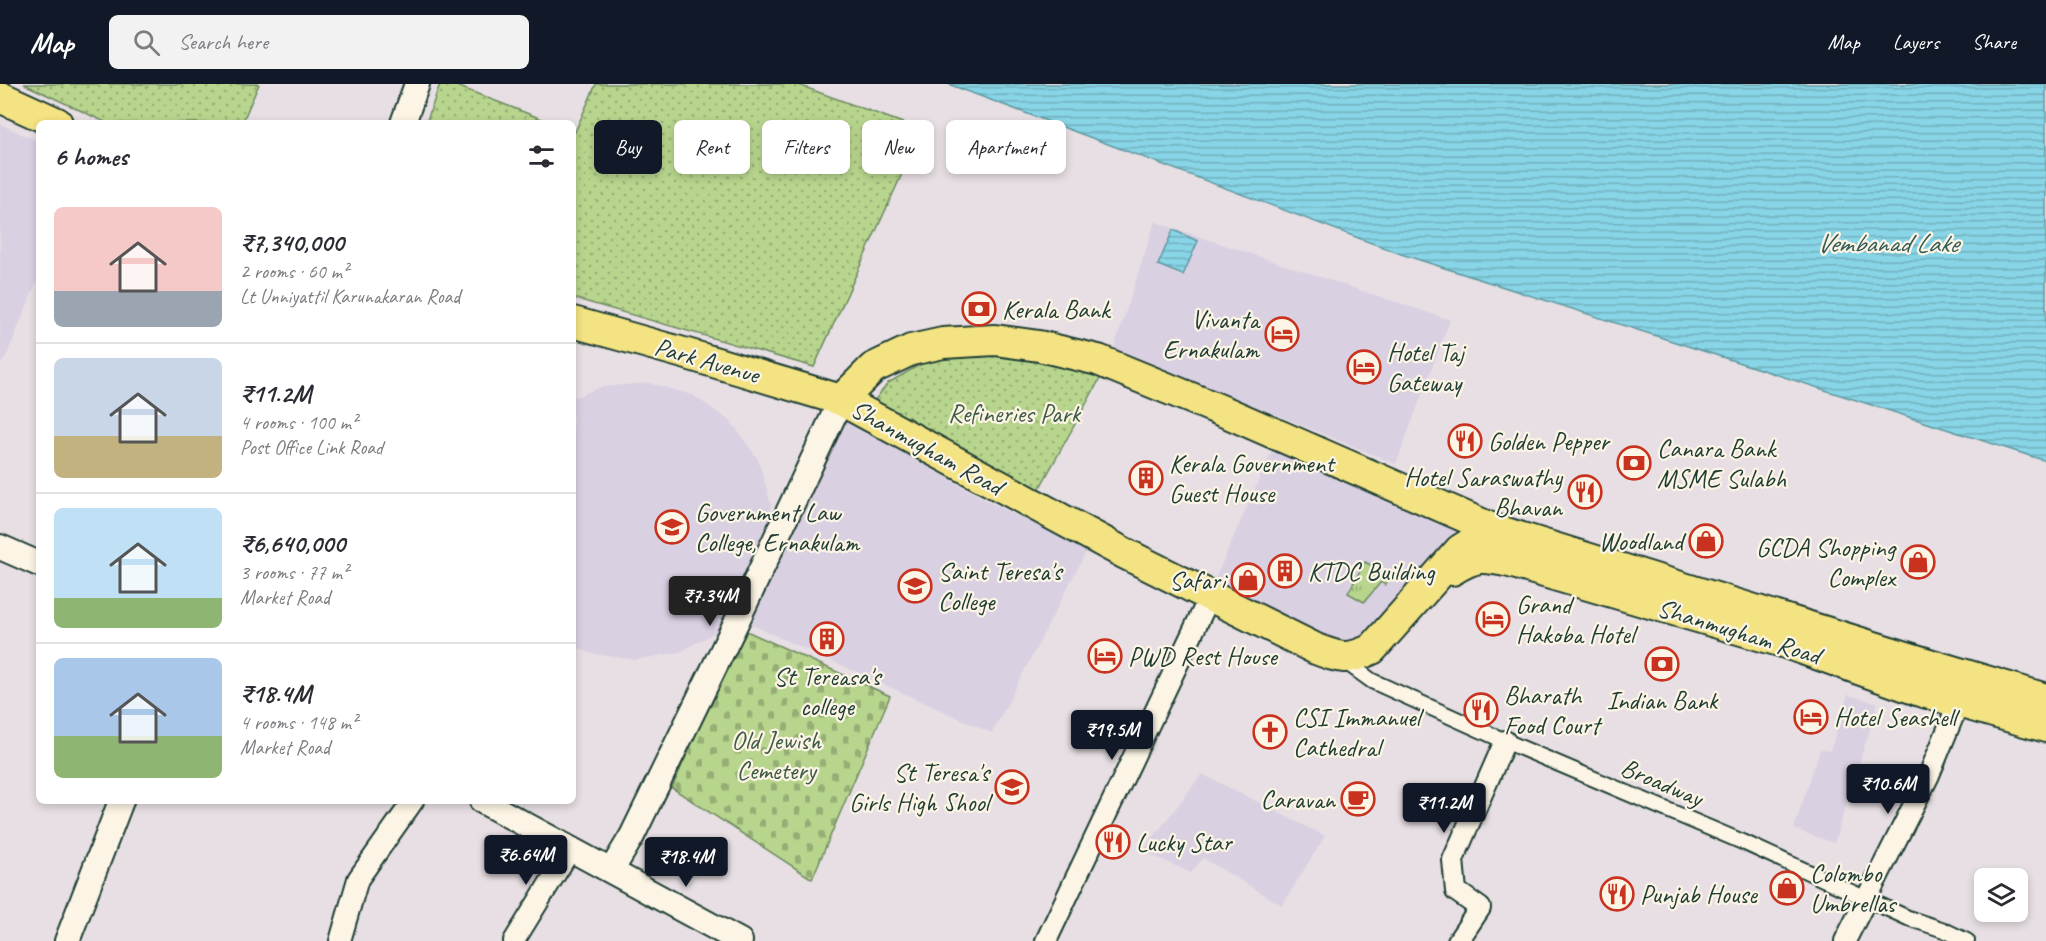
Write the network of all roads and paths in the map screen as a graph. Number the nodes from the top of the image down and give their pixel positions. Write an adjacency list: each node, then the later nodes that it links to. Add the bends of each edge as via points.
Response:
1 (417, 84): 4 (street)
2 (0, 97): 3 (main road)
3 (50, 120)
4 (404, 120)
5 (576, 323): 6 (main road, Park Avenue)
6 (841, 400): 7 (main road, Shanmugham Road, via 873,368 911,350 944,343 995,340 1039,346 1098,360 1230,414); 10 (main road, Shanmugham Road); 21 (street, via 734,627)
7 (1488, 543): 11 (main road, via 1460,550 1372,649); 12 (main road, Shanmugham Road)
8 (0, 547): 9 (street)
9 (36, 563)
10 (1210, 596): 11 (main road, Shanmugham Road); 27 (street)
11 (1341, 659): 16 (street, Broadway, via 1372,681)
12 (1924, 678): 13 (main road, Shanmugham Road); 14 (main road, Shanmugham Road)
13 (2046, 699)
14 (1959, 702): 15 (main road, Shanmugham Road); 22 (street, via 1929,775)
15 (2046, 728)
16 (1505, 741): 22 (street, Broadway); 28 (street, via 1453,860 1456,891 1480,908)
17 (120, 804): 23 (street)
18 (411, 804): 24 (street, via 358,879)
19 (487, 804): 20 (street)
20 (570, 850): 21 (street); 25 (street)
21 (612, 871): 26 (street)
22 (1868, 899): 29 (street); 30 (street, Broadway)
23 (67, 941)
24 (340, 941)
25 (514, 941)
26 (740, 941)
27 (1046, 941)
28 (1458, 941)
29 (1845, 941)
30 (1967, 941)

